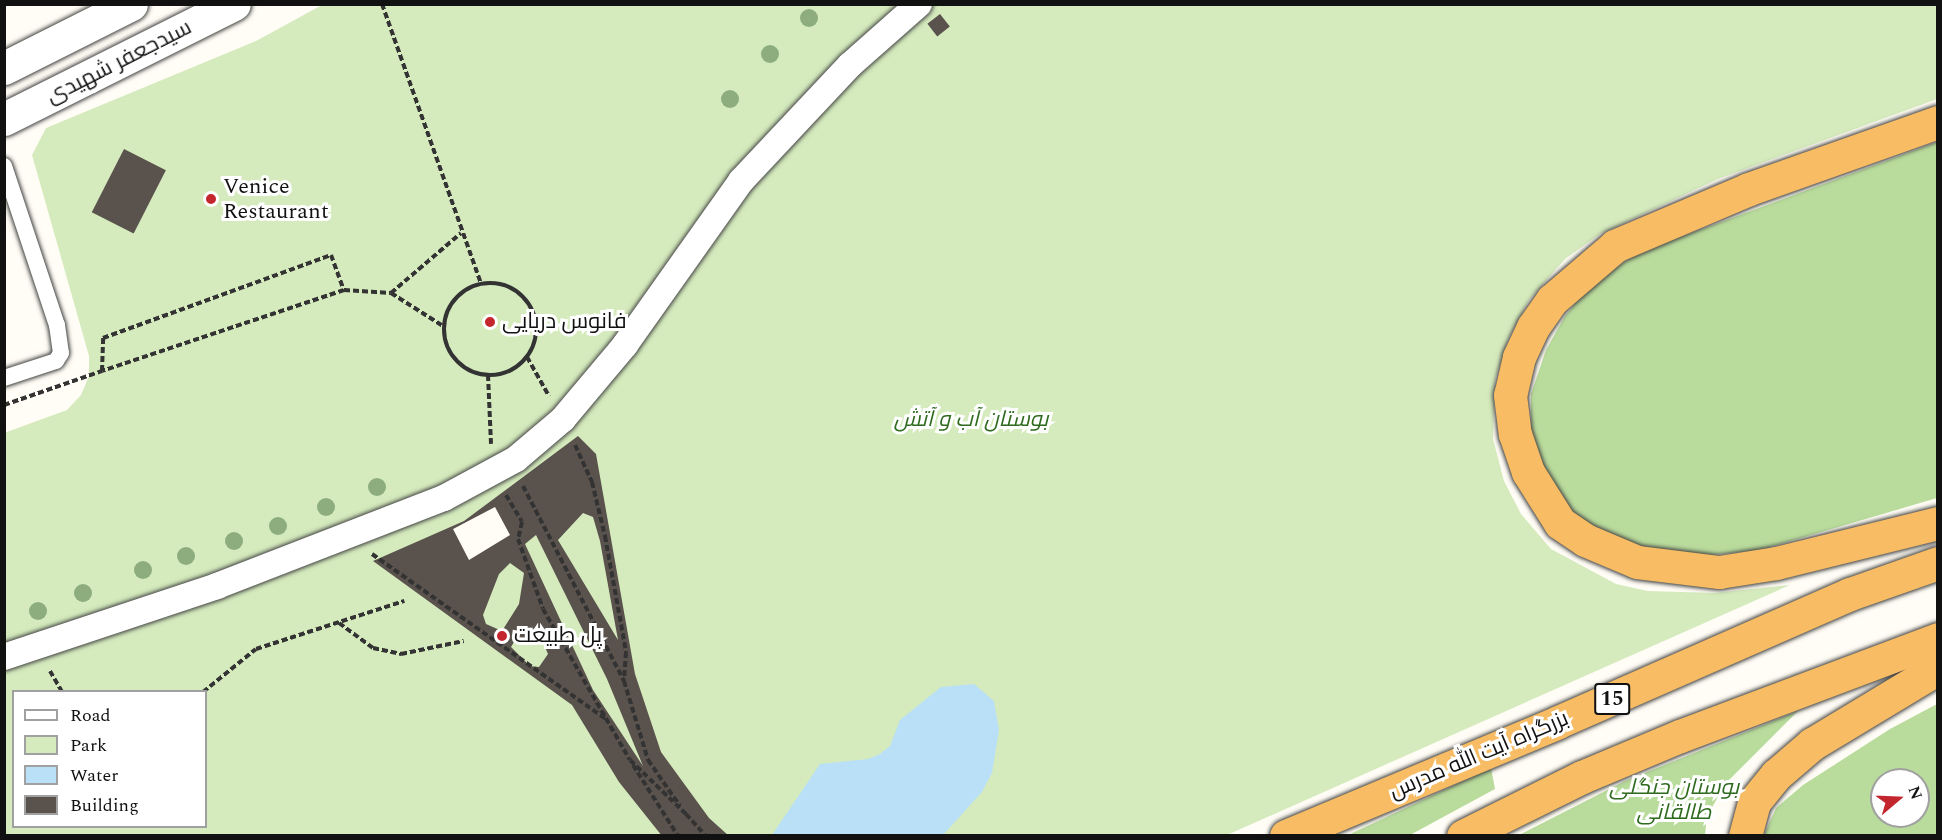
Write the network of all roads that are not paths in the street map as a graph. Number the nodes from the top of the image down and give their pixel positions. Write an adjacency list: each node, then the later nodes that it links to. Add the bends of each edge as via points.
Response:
1 (131, 4): 4 (street, سیدجعفر شهیدی)
2 (234, 4): 5 (street, سیدجعفر شهیدی)
3 (919, 4): 12 (street, via 850,65 741,181 625,345 563,419 516,459 444,498 217,586)
4 (4, 68)
5 (4, 119)
6 (1938, 122): 9 (highway, via 1749,189 1615,246 1552,300 1519,357 1510,395 1515,434 1528,472 1560,523 1585,540 1637,562 1719,572 1776,563)
7 (4, 166): 8 (lane, via 57,325 61,353 56,361)
8 (4, 378)
9 (1938, 523)
10 (1938, 563): 14 (highway, بزرگراه آیت الله مدرس / 15, via 1850,594)
11 (1938, 639): 15 (highway, via 1582,777)
12 (4, 657)
13 (1938, 668): 16 (highway, via 1812,744 1776,775 1754,802)
14 (1286, 836)
15 (1464, 836)
16 (1745, 836)

